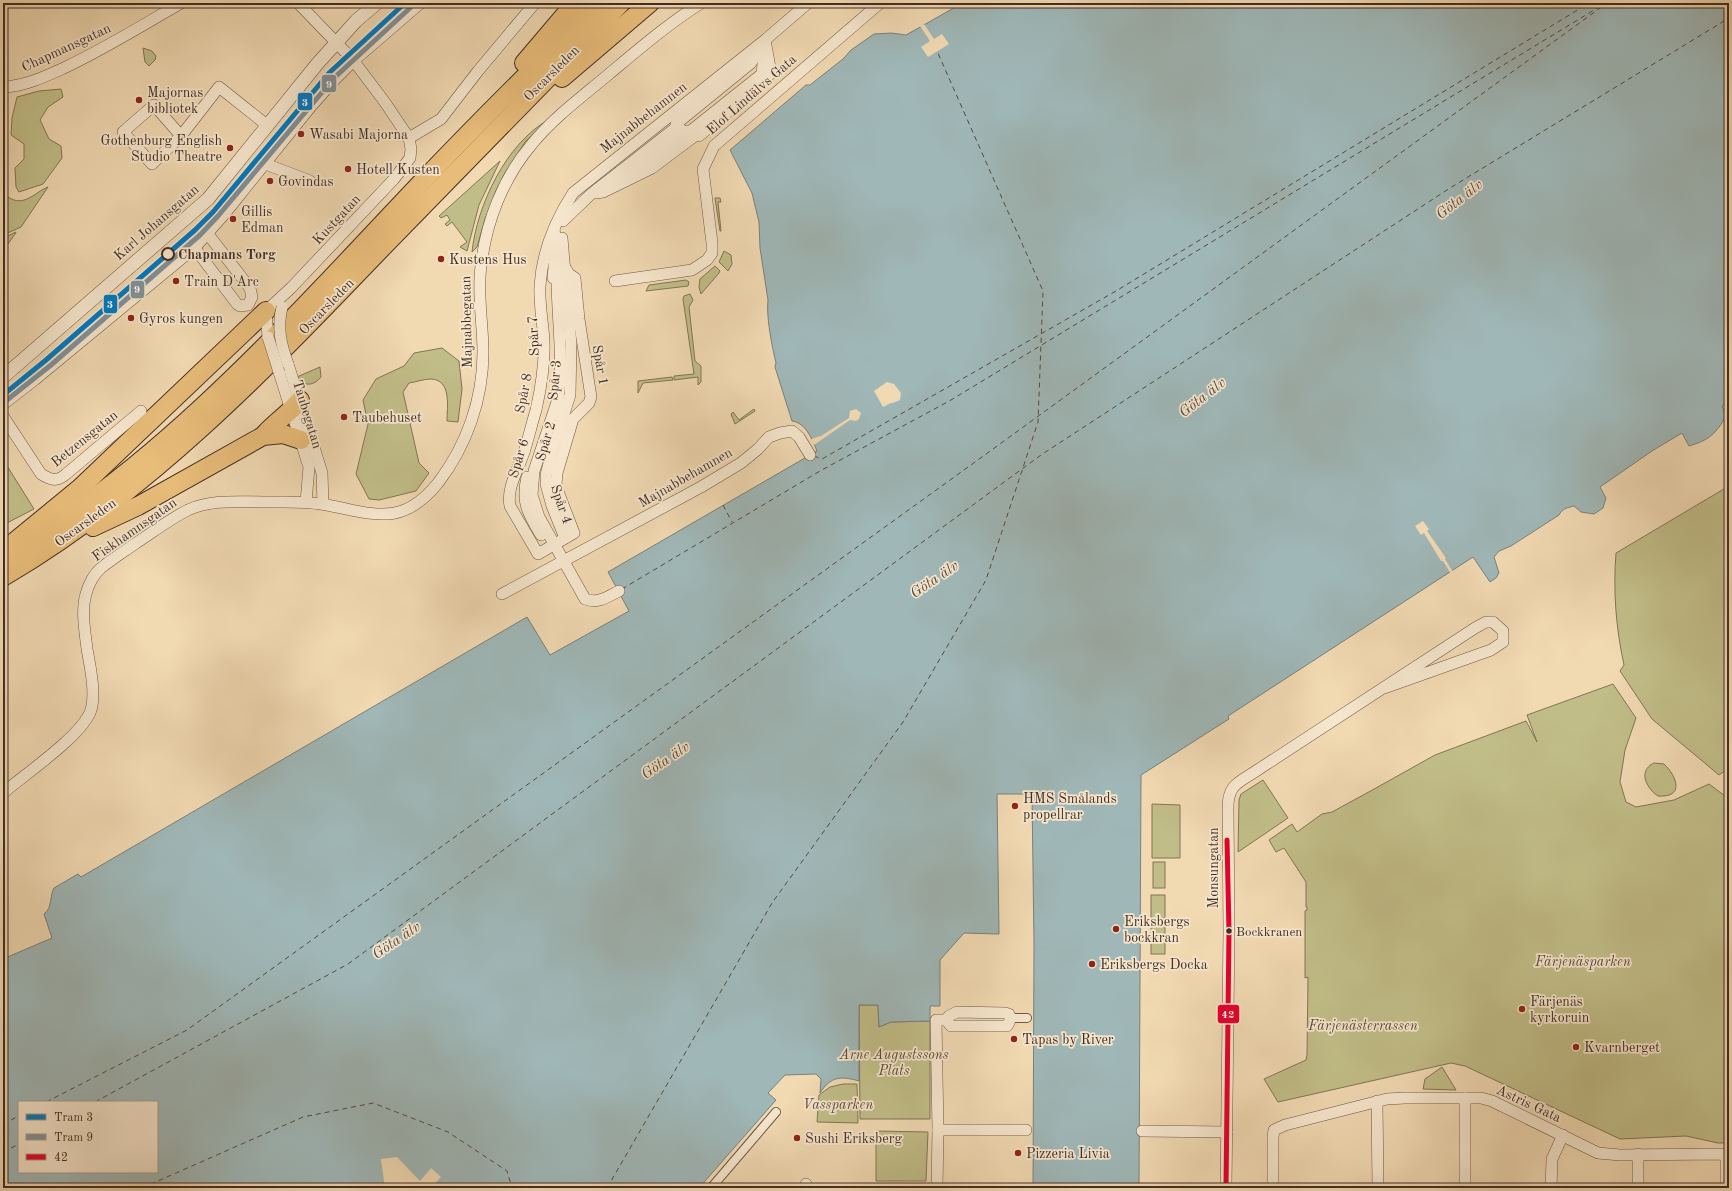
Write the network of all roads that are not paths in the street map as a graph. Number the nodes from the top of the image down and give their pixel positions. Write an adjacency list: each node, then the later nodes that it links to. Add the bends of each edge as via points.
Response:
1 (181, 3): 16 (street, Chapmansgatan, via 94,54 48,76)
2 (298, 3): 14 (street)
3 (376, 3): 14 (street, Karl Johansgatan)
4 (419, 3): 15 (street)
5 (535, 3): 22 (street, via 441,119)
6 (575, 3): 18 (highway, via 514,74)
7 (599, 3): 18 (highway, Oscarsleden)
8 (621, 3): 17 (highway, Oscarsleden)
9 (650, 3): 17 (highway, via 567,73 545,95)
10 (701, 3): 42 (street, Majnabbegatan, via 673,22 570,107 532,143 516,164 494,209 484,246 480,284 483,354 480,389 466,435 436,484 420,501 396,513 365,513)
11 (808, 3): 13 (street, Majnabbehamnen)
12 (880, 3): 30 (street, Elof Lindälvs Gata, via 714,146 703,169 712,243 712,253 707,260 692,270)
13 (765, 40): 20 (street, Majnabbehamnen, via 762,74); 20 (street, Majnabbehamnen, via 750,63 676,124); 26 (street, Majnabbehamnen, via 573,193 562,210)
14 (336, 42): 15 (street); 19 (street, Karl Johansgatan)
15 (353, 60): 22 (street); 23 (street, via 310,106)
16 (3, 88)
17 (520, 105): 44 (highway, Oscarsleden, via 221,410 133,488)
18 (491, 111): 46 (highway, Oscarsleden, via 216,395 126,474 32,542)
19 (268, 126): 21 (street, via 218,87); 33 (street, Karl Johansgatan, via 208,199)
20 (685, 133): 25 (street, Majnabbehamnen); 25 (street, Majnabbehamnen, via 652,168 603,192)
21 (181, 136): 21 (street, via 152,164 123,132 154,105)
22 (409, 138): 31 (street, Kustgatan, via 411,149 408,163)
23 (263, 163): 24 (street); 27 (street)
24 (310, 181)
25 (593, 193): 26 (street, Majnabbehamnen)
26 (560, 225): 29 (street, Majnabbehamnen); 43 (street, Spår 6, via 552,291 556,355 554,382 546,419 527,475 524,492 529,513); 43 (street, Spår 8, via 546,250 540,287 544,342 540,389 525,450 511,486 509,499 510,506)
27 (207, 233): 28 (street); 28 (street, via 250,288 252,297 248,305 237,304)
28 (194, 247): 34 (street)
29 (564, 266): 43 (street, Spår 4, via 561,273 566,346 565,398 540,469 539,485); 43 (street, Spår 2, via 571,280 574,319 586,396 568,416 552,472)
30 (615, 281)
31 (291, 288): 32 (street); 32 (street, Kustgatan)
32 (264, 329): 35 (street, Taubegatan, bridge, via 279,372); 35 (street, Taubegatan, bridge, via 288,364); 45 (highway)
33 (3, 377)
34 (3, 403)
35 (296, 405): 38 (highway); 39 (street, Taubegatan); 42 (street, Taubegatan, via 322,473)
36 (141, 411): 37 (street, Betzensgatan, via 65,475 51,480 41,474)
37 (3, 416)
38 (263, 436): 39 (highway, via 283,434); 44 (highway, via 138,506)
39 (301, 440): 41 (street, Taubegatan, via 309,468)
40 (810, 454): 47 (street, Majnabbehamnen, via 792,431 769,437 741,463)
41 (306, 502): 42 (street, Majnabbegatan); 52 (street, Fiskhamnsgatan, via 220,502 198,506 185,511 100,569 86,591 84,600 92,689 90,711 86,720 72,734)
42 (323, 504)
43 (557, 543): 47 (street)
44 (53, 545): 48 (highway, Oscarsleden)
45 (3, 552)
46 (3, 559)
47 (564, 562): 49 (street, via 585,599 602,600); 50 (street, Majnabbehamnen)
48 (3, 577)
49 (619, 591)
50 (502, 594)
51 (1384, 688): 51 (street, Monsungatan, via 1486,622 1493,622 1503,631 1502,642 1491,650); 61 (street, Monsungatan, via 1230,790)
52 (3, 794)
53 (1010, 1018): 54 (street); 58 (street, via 1007,1026 951,1026 946,1020 936,1020)
54 (1027, 1018)
55 (1465, 1098): 56 (street, Astris Gata, via 1404,1098); 62 (street, Astris Gata, via 1492,1101); 69 (street)
56 (1377, 1101): 67 (street, Astris Gata, via 1274,1130); 68 (street)
57 (776, 1112): 64 (street)
58 (938, 1130): 59 (street); 65 (street)
59 (1026, 1130)
60 (1142, 1131): 61 (street)
61 (1227, 1132): 66 (street, Monsungatan)
62 (1563, 1135): 63 (street, Astris Gata, via 1598,1153); 70 (street, via 1552,1159)
63 (1638, 1154): 71 (street); 72 (street, Astris Gata, via 1721,1154 1726,1159)
64 (711, 1188)
65 (937, 1188)
66 (1226, 1188)
67 (1273, 1188)
68 (1378, 1188)
69 (1465, 1188)
70 (1551, 1188)
71 (1638, 1188)
72 (1726, 1188)

